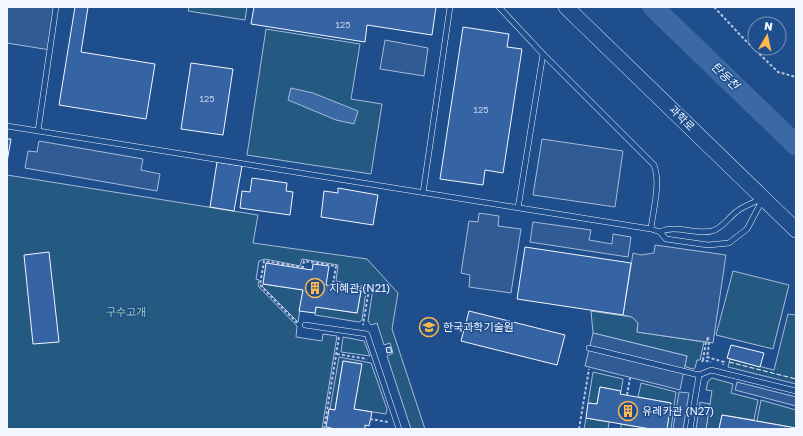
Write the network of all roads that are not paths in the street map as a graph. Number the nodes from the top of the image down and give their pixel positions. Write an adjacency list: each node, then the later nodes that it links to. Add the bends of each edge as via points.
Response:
1 (56, 7): 7 (lane)
2 (450, 7): 8 (lane)
3 (499, 7): 5 (lane)
4 (566, 7): 9 (main road, 과학로)
5 (543, 54): 10 (lane); 11 (lane, via 654,165 657,181)
6 (7, 126): 7 (lane)
7 (38, 131): 8 (lane)
8 (423, 193): 10 (lane)
9 (763, 198): 12 (main road, 과학로); 13 (lane, via 737,211 713,231 700,233 667,228); 13 (lane, via 747,229 729,243 708,245 666,239)
10 (518, 208): 11 (lane)
11 (651, 229): 13 (lane)
12 (796, 230)
13 (660, 232)
14 (305, 324): 18 (lane, via 367,334)
15 (589, 348): 16 (lane)
16 (699, 375): 17 (lane, via 711,370); 19 (lane)
17 (796, 391)
18 (398, 426)
19 (690, 429)

